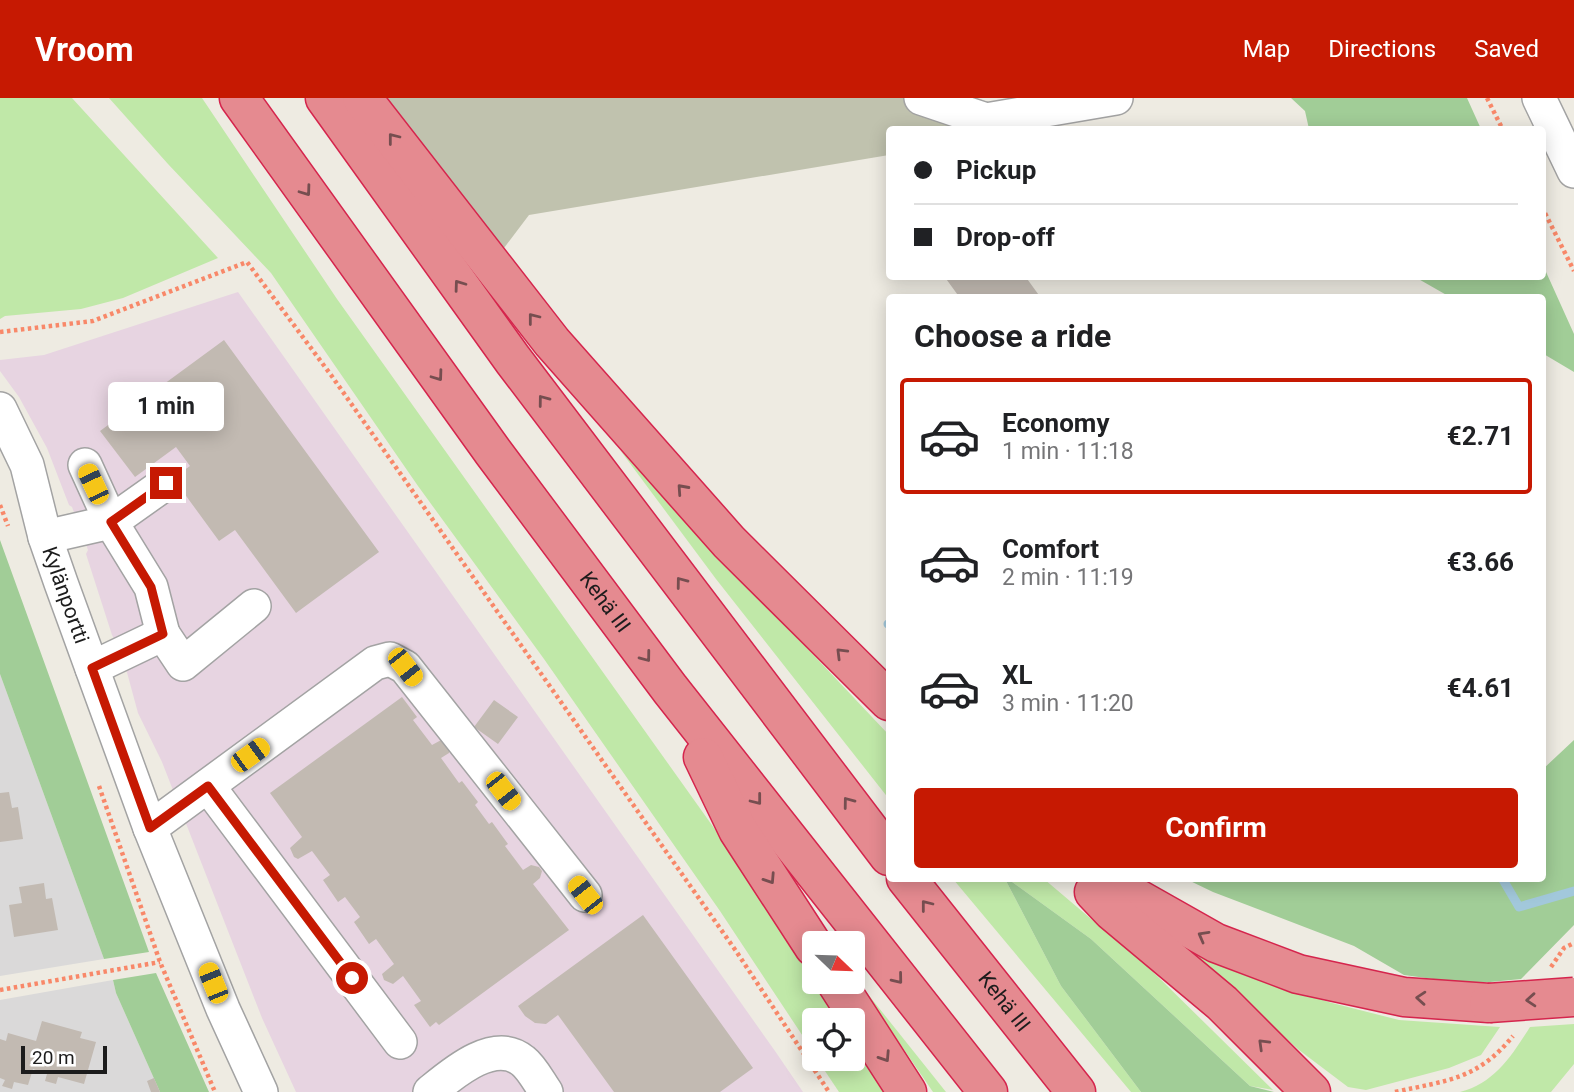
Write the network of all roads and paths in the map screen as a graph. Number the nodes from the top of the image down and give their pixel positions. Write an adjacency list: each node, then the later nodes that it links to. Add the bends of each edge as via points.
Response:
1 (239, 98): 21 (highway, Kehä III, one-way to 21)
2 (325, 98): 25 (highway, one-way to 2, via 513,360)
3 (362, 98): 22 (highway, one-way to 3, via 729,542 552,342)
4 (921, 98): 5 (street, via 986,120)
5 (1116, 98)
6 (1487, 98): 8 (path)
7 (1539, 98): 9 (street)
8 (1501, 126)
9 (1574, 171)
10 (1546, 215): 11 (path)
11 (1574, 271)
12 (0, 332): 39 (path, via 93,321 247,262 736,951)
13 (0, 409): 17 (street, Kylänportti, via 27,465)
14 (85, 465): 16 (street)
15 (166, 483): 16 (street)
16 (111, 522): 17 (street); 19 (street, via 151,587)
17 (46, 537): 20 (street, Kylänportti)
18 (254, 606): 19 (street, via 183,664)
19 (163, 634): 20 (street)
20 (92, 668): 24 (street, Kylänportti)
21 (670, 689): 30 (highway, one-way to 30, via 738,830); 41 (highway, Kehä III, one-way to 41)
22 (886, 698)
23 (208, 786): 24 (street); 29 (street, via 375,663 390,659 405,667); 35 (street)
24 (150, 828): 36 (street, Kylänportti)
25 (886, 852)
26 (909, 882): 42 (highway, Kehä III, one-way to 26)
27 (1086, 882): 43 (highway, one-way to 27, via 1222,1003 1112,911)
28 (1108, 882): 34 (highway, one-way to 28, bridge, via 1489,1003 1404,997 1298,974 1216,943)
29 (585, 895)
30 (804, 931)
31 (160, 962): 32 (path)
32 (0, 990)
33 (844, 994): 40 (highway, one-way to 40)
34 (1574, 997)
35 (400, 1042)
36 (261, 1092)
37 (430, 1092): 38 (street, via 461,1067 498,1052 522,1060)
38 (546, 1092)
39 (829, 1092)
40 (907, 1092)
41 (988, 1092)
42 (1076, 1092)
43 (1311, 1092)

